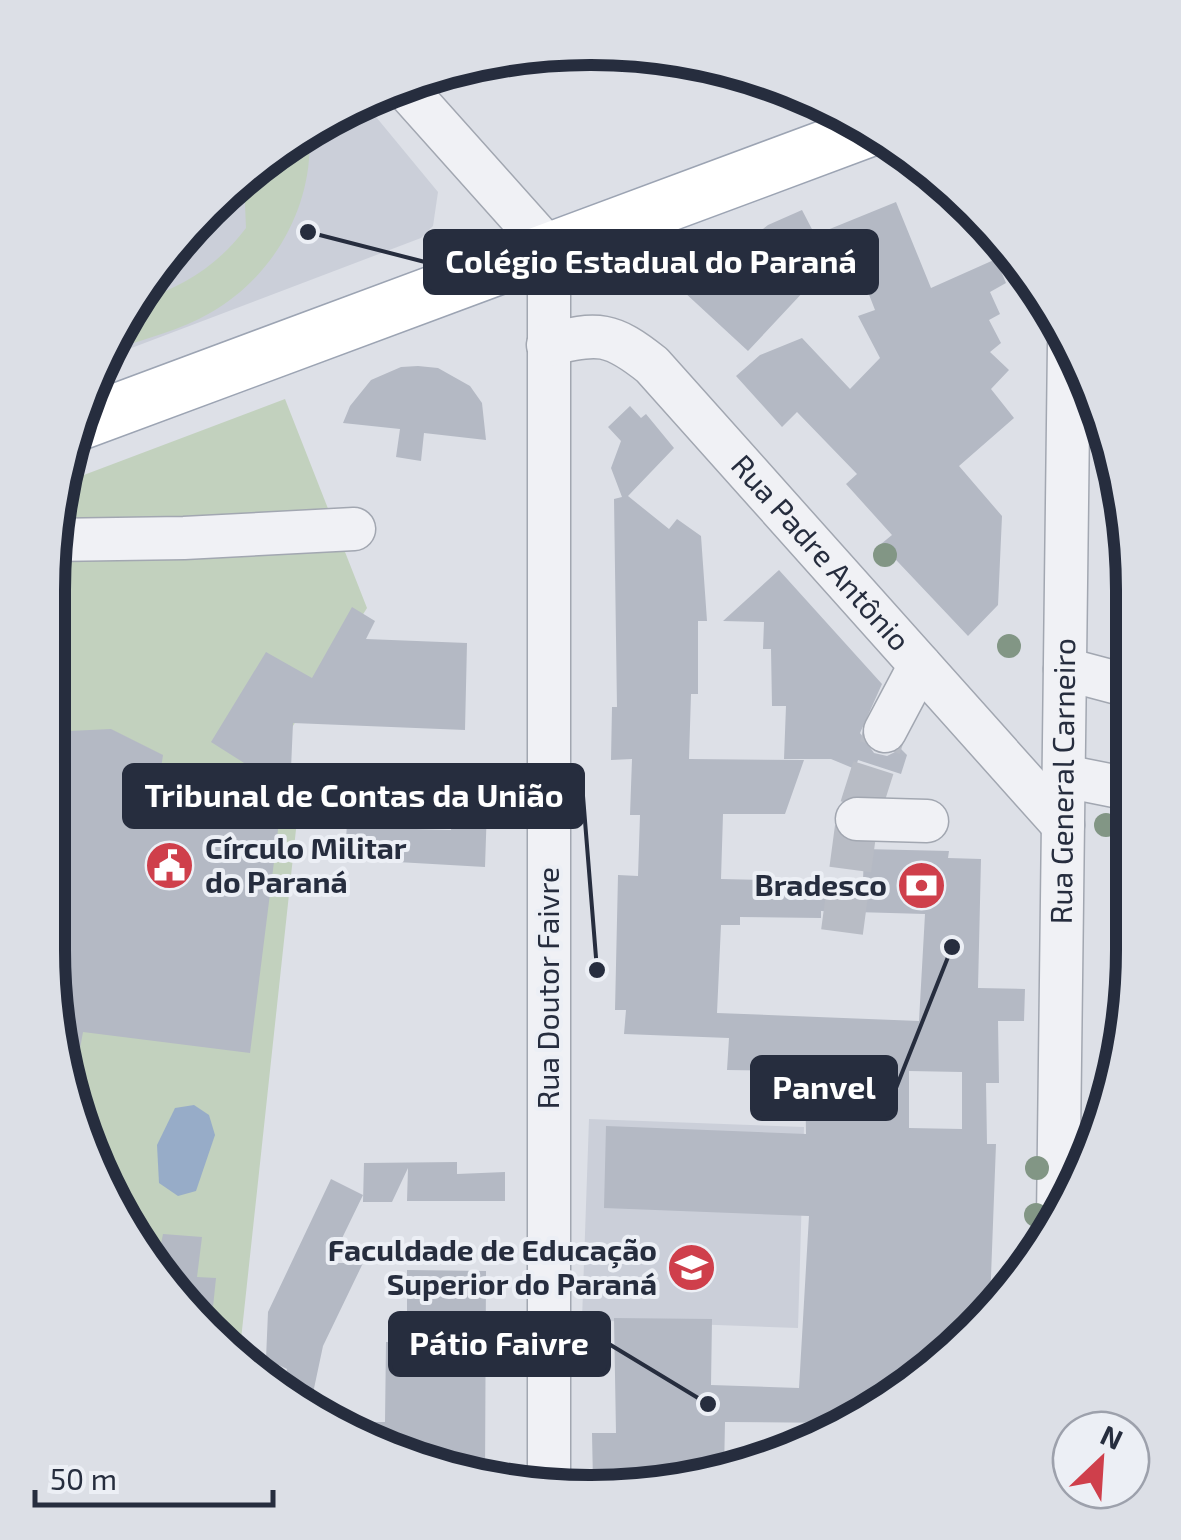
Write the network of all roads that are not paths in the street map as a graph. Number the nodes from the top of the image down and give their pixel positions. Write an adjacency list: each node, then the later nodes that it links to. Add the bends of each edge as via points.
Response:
1 (413, 96): 3 (street)
2 (854, 136): 3 (main road)
3 (548, 250): 4 (street, Rua Doutor Faivre); 6 (main road)
4 (548, 345): 9 (street, Rua Padre Antônio, via 600,334 652,365); 19 (street, Rua Doutor Faivre)
5 (1070, 375): 10 (street, Rua General Carneiro)
6 (94, 418)
7 (354, 529): 8 (street)
8 (67, 540)
9 (920, 664): 12 (street); 17 (street, Rua Padre Antônio)
10 (1065, 669): 11 (street); 13 (street, Rua General Carneiro)
11 (1116, 683)
12 (885, 731)
13 (1064, 776): 14 (street); 17 (street, Rua General Carneiro)
14 (1116, 786)
15 (856, 819): 16 (street)
16 (928, 821)
17 (1063, 825): 18 (street, Rua General Carneiro)
18 (1058, 1189)
19 (549, 1473)

